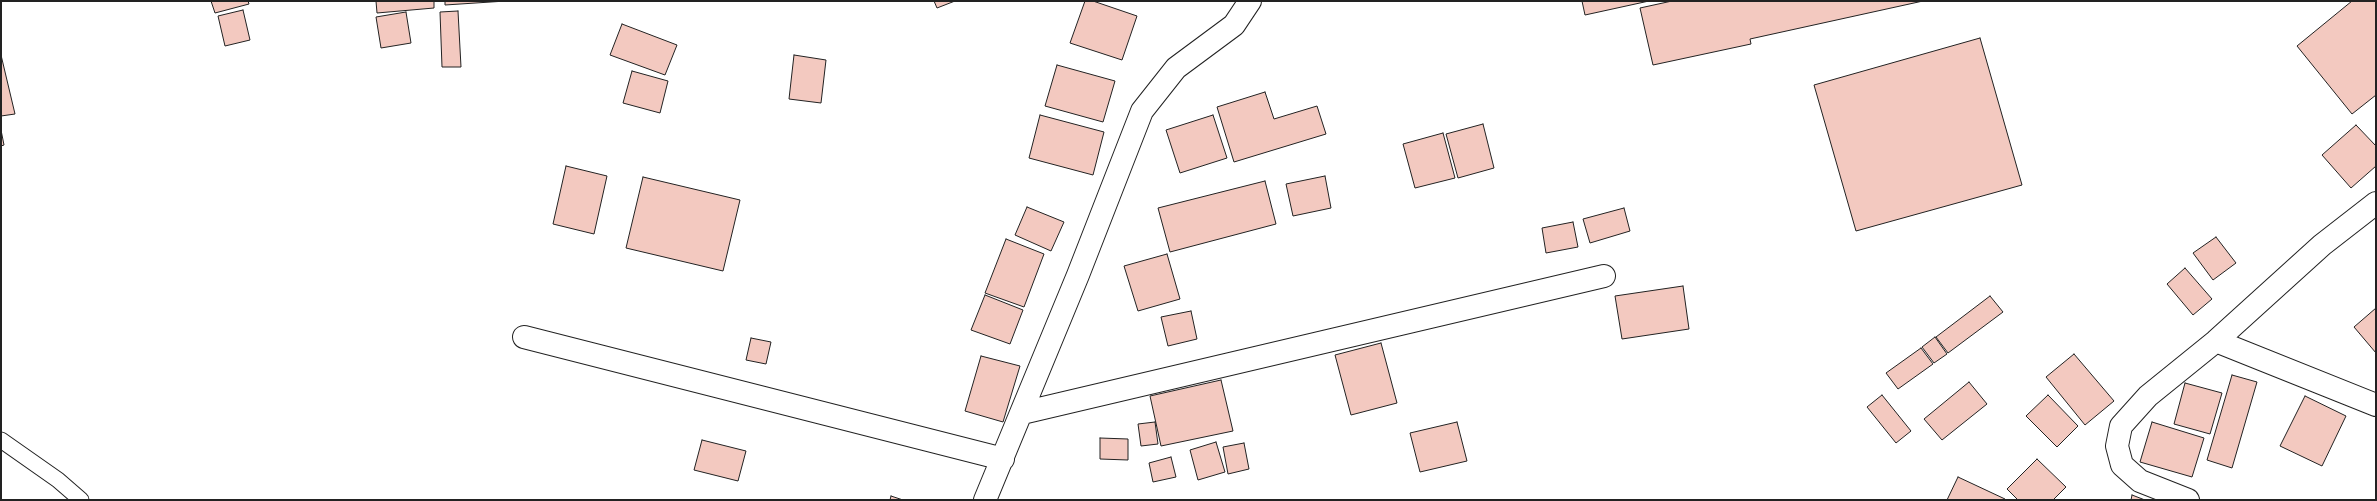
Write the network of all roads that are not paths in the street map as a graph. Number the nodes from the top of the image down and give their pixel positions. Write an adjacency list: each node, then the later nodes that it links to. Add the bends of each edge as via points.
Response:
1 (1250, 1): 7 (street, via 1234,25 1176,68 1142,111)
2 (2376, 203): 5 (street, via 2322,245)
3 (1604, 276): 7 (street)
4 (524, 337): 9 (street)
5 (2216, 341): 6 (street); 12 (street, via 2148,396 2120,426 2117,446 2122,465 2140,481)
6 (2376, 405)
7 (1022, 413): 9 (street)
8 (1, 440): 10 (lane, via 58,480)
9 (1003, 460): 11 (street)
10 (81, 500)
11 (985, 500)
12 (2188, 500)

